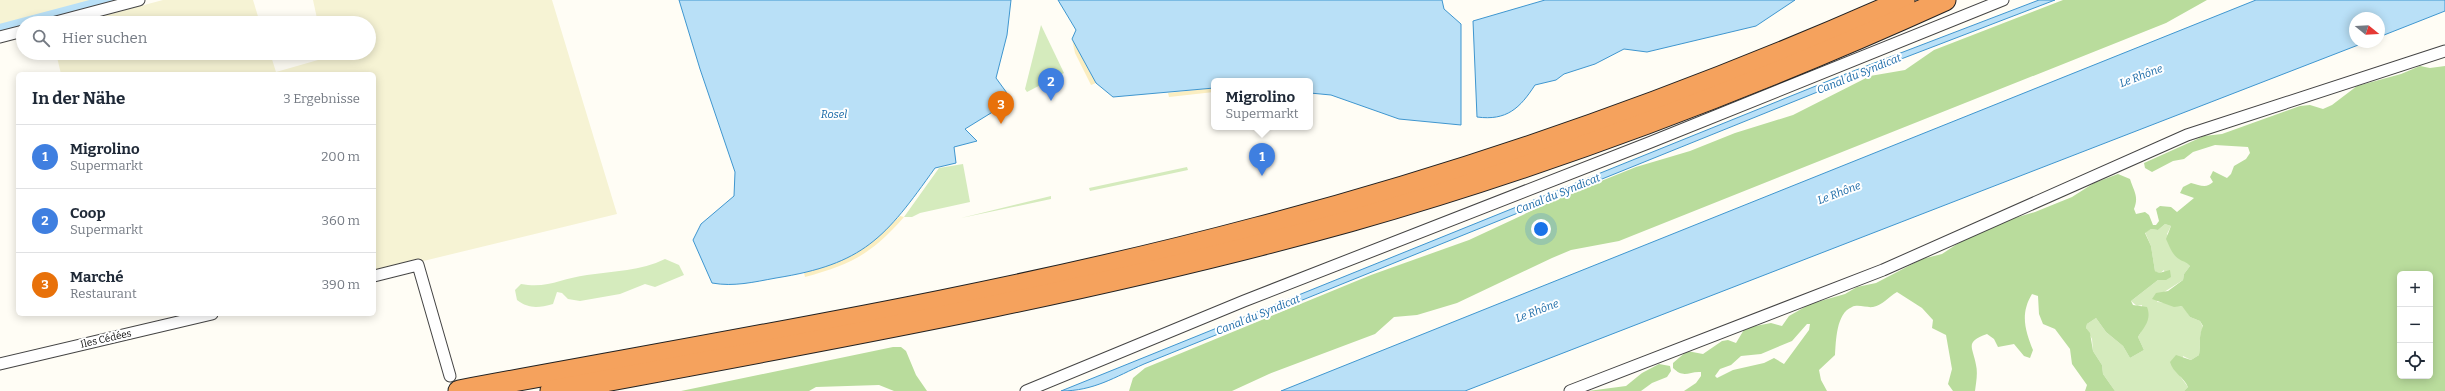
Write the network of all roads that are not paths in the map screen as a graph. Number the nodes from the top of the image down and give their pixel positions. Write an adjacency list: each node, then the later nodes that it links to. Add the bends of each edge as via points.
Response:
1 (138, 0): 5 (street)
2 (1904, 0): 12 (highway, via 1748,66 1626,112 1455,171 1290,220 1133,259 991,290)
3 (1945, 0): 13 (highway, via 1807,60 1671,114 1550,157 1353,220 1135,276 1015,302)
4 (2003, 0): 14 (street, via 1651,142 1244,301)
5 (78, 16)
6 (16, 33): 7 (street)
7 (0, 37)
8 (2445, 51): 15 (street, via 2187,135 1876,273)
9 (376, 276): 12 (street, via 418,265)
10 (204, 316): 11 (street, Iles Cédées)
11 (0, 364)
12 (455, 383)
13 (551, 391)
14 (1026, 391)
15 (1570, 391)

